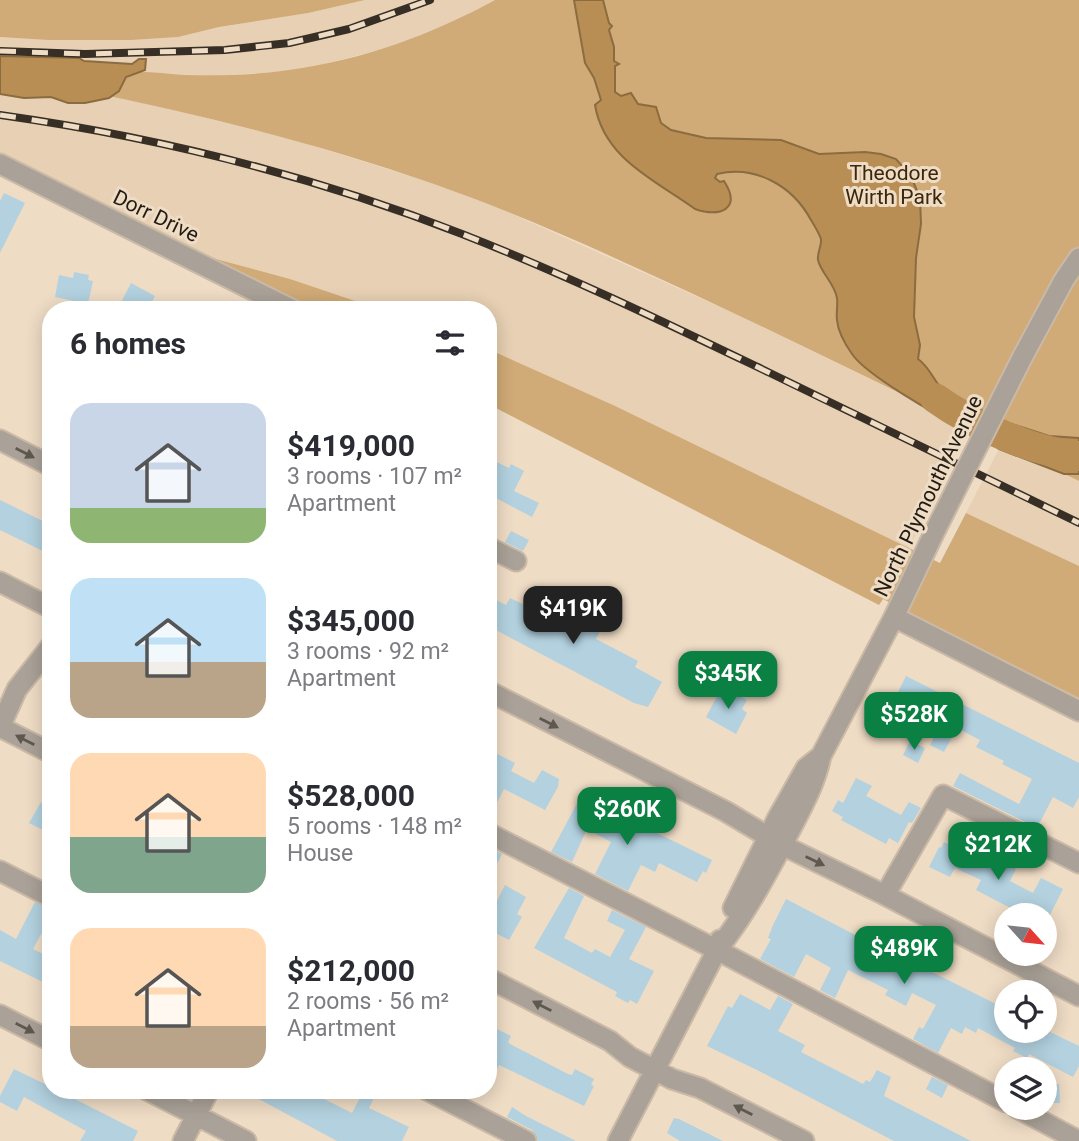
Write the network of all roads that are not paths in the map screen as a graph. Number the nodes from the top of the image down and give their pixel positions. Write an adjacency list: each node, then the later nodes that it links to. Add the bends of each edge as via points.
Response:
1 (0, 164): 3 (street, Dorr Drive)
2 (1079, 258): 10 (street, North Plymouth Avenue, bridge, via 1023,356)
3 (275, 301)
4 (0, 440): 5 (street, one-way to 5)
5 (42, 461)
6 (497, 552): 7 (street)
7 (516, 561)
8 (0, 583): 9 (street)
9 (42, 604)
10 (894, 617): 13 (street); 17 (street, North Plymouth Avenue, via 821,756 817,775)
11 (42, 658): 14 (street, via 18,689)
12 (497, 696): 17 (street, one-way to 17)
13 (1079, 711)
14 (0, 727): 15 (street, one-way to 14)
15 (42, 748)
16 (497, 838): 22 (street)
17 (775, 841): 21 (street, one-way to 21); 22 (street, North Plymouth Avenue, via 724,925)
18 (1079, 863): 21 (street, via 943,795)
19 (0, 871): 20 (street)
20 (42, 892)
21 (886, 895): 24 (street)
22 (717, 950): 27 (street, North Plymouth Avenue); 28 (street)
23 (497, 983): 27 (street, one-way to 23, via 610,1041)
24 (1079, 996)
25 (0, 1014): 26 (street, one-way to 26)
26 (42, 1036)
27 (655, 1070): 37 (street, North Plymouth Avenue); 38 (street, one-way to 27)
28 (994, 1096)
29 (165, 1099): 32 (street)
30 (204, 1099): 32 (street)
31 (444, 1099): 36 (street)
32 (196, 1115): 34 (street); 35 (street)
33 (1040, 1120): 39 (street)
34 (183, 1141)
35 (246, 1141)
36 (526, 1141)
37 (618, 1141)
38 (804, 1141)
39 (1079, 1141)

